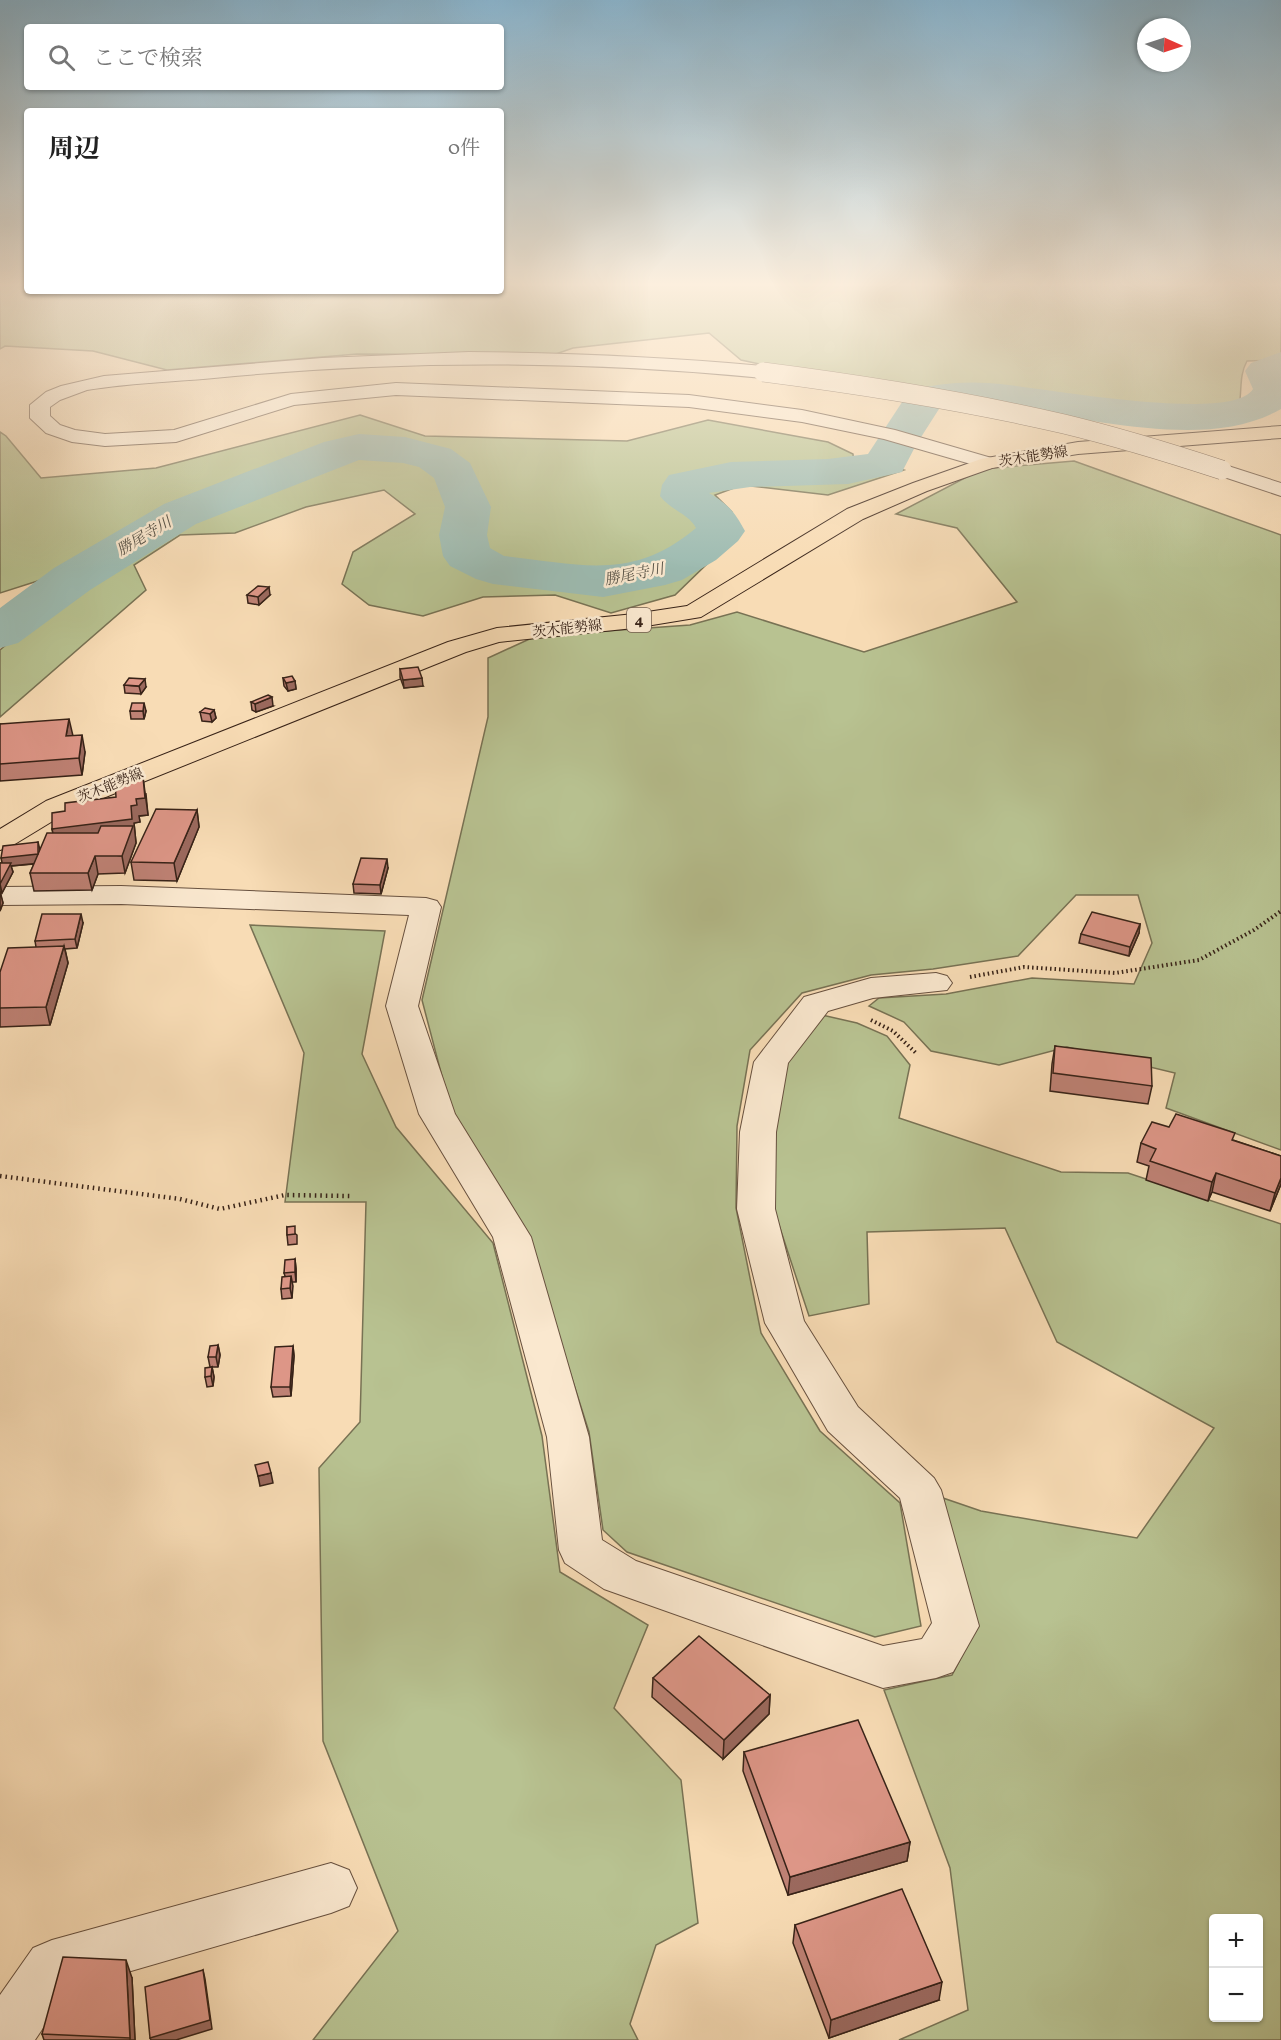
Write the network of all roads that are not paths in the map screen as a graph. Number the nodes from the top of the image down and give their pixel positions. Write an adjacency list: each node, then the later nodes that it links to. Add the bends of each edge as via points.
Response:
1 (146, 379): 4 (street, bridge, via 75,387 51,395 40,405 40,418 53,429 72,436 141,440 176,436 291,400 341,393 407,389 689,401 747,407 888,434)
2 (814, 379): 5 (street, bridge, via 913,393 1042,419 1124,439)
3 (1281, 432): 4 (main road, 茨木能勢線 / 4, via 1078,448)
4 (988, 463): 6 (main road, 茨木能勢線 / 4, via 855,514 693,612 496,636 457,647 56,807)
5 (1281, 490)
6 (0, 841)
7 (0, 896): 8 (street, via 121,895 426,907 402,1006 437,1114 512,1237 568,1437 581,1550 620,1575 883,1667 936,1657 956,1626 919,1490 843,1419 785,1323 756,1209 758,1132 771,1062 816,1004 871,988)
8 (936, 983)
9 (331, 1888): 10 (street, via 52,1967)
10 (2, 2040)

